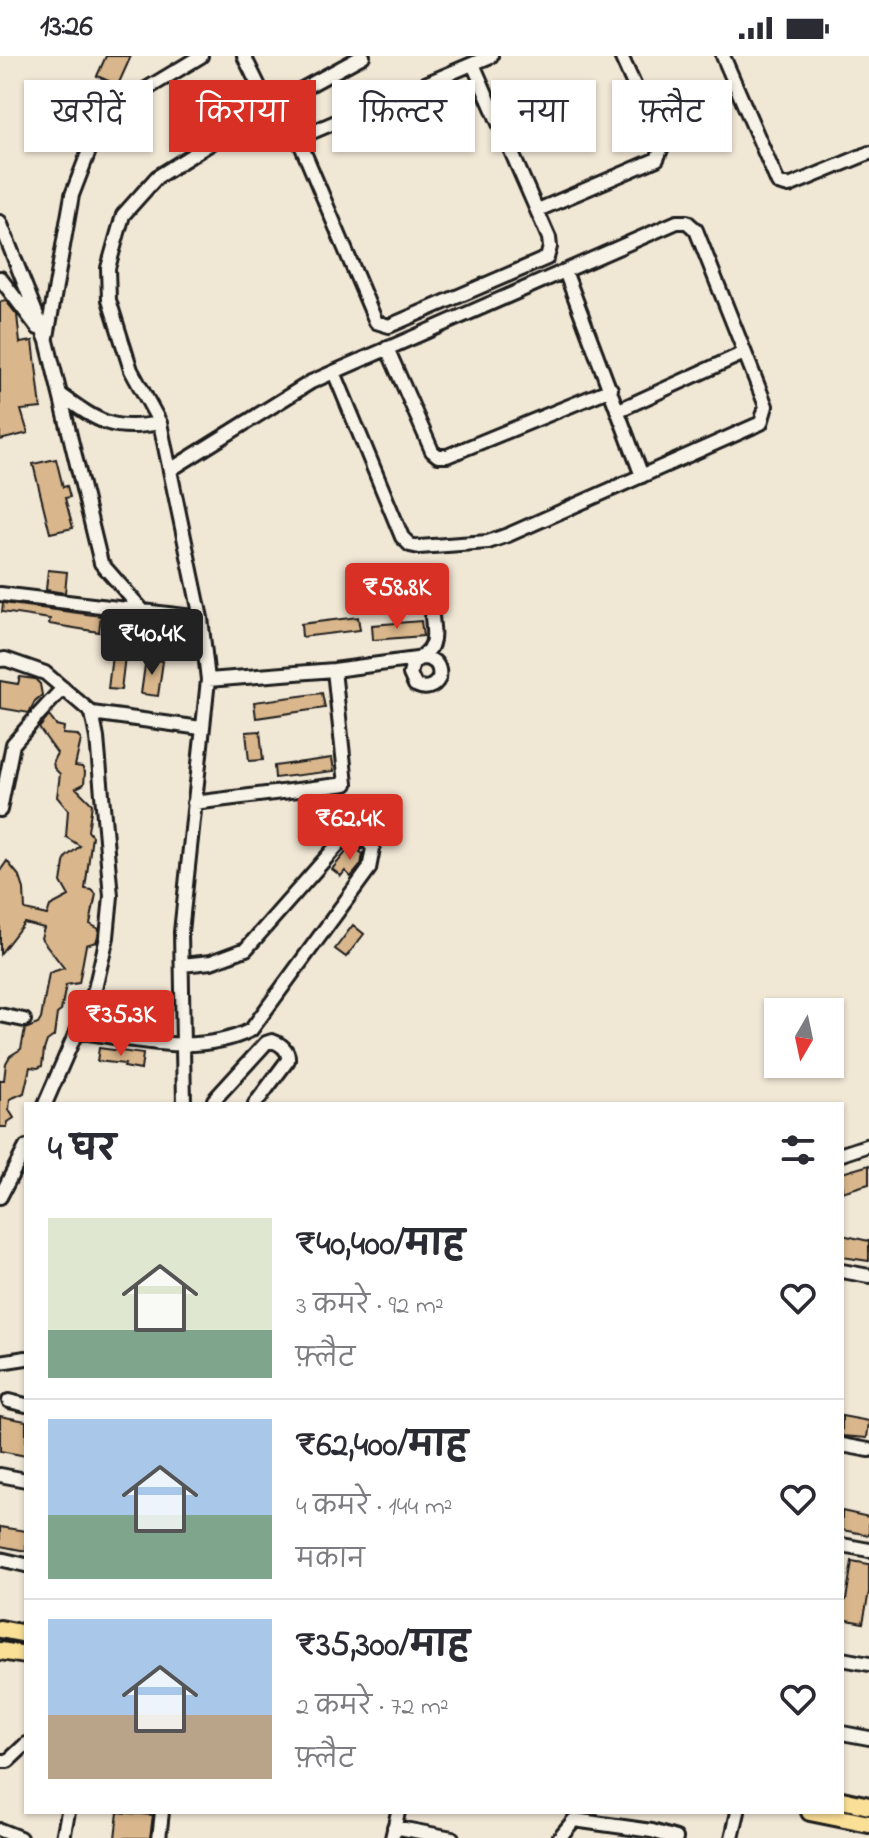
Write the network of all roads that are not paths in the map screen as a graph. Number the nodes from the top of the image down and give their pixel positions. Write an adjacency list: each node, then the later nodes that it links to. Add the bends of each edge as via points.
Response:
1 (201, 56): 18 (street, via 133,97 92,143 72,195)
2 (244, 56): 8 (street)
3 (363, 56): 9 (street)
4 (491, 56): 7 (street)
5 (621, 56): 14 (street, via 661,154)
6 (723, 56): 13 (street, via 778,183 789,186)
7 (473, 64): 10 (street); 14 (street)
8 (256, 80)
9 (316, 82)
10 (316, 130)
11 (197, 152): 25 (street, via 157,177 123,215 108,268 109,300 131,370)
12 (304, 152): 14 (street, via 376,322 383,326 547,258 549,238)
13 (869, 153)
14 (538, 210)
15 (0, 222): 18 (street)
16 (565, 271): 19 (street); 20 (street, via 687,222 696,230); 22 (street)
17 (0, 278): 18 (street)
18 (47, 341): 23 (street)
19 (387, 348): 21 (street); 22 (street, via 438,456)
20 (744, 353): 24 (street); 27 (street, via 766,406 761,423)
21 (334, 372): 26 (street); 27 (street, via 402,537 410,545 488,542)
22 (611, 389): 24 (street)
23 (61, 395): 25 (street, via 99,421 127,427); 29 (street, via 101,563)
24 (619, 410): 27 (street)
25 (160, 423): 26 (street)
26 (170, 470): 31 (street)
27 (642, 476)
28 (0, 594): 29 (street)
29 (143, 611): 31 (street)
30 (432, 617): 33 (street, via 433,646 424,658)
31 (201, 618): 34 (street)
32 (0, 660): 35 (street, via 45,673)
33 (334, 670): 34 (street); 38 (street, via 346,784)
34 (208, 680): 37 (street)
35 (63, 688): 36 (street); 39 (street, via 13,744)
36 (92, 713): 37 (street); 43 (street, via 111,896 95,989)
37 (201, 728): 38 (street)
38 (194, 803): 40 (street)
39 (0, 810)
40 (182, 965): 44 (street); 44 (street, via 211,962 246,949 342,840 358,836 373,848 369,869 251,1030)
41 (0, 1015): 42 (street)
42 (24, 1020)
43 (76, 1031): 44 (street); 45 (street)
44 (184, 1046): 46 (street)
45 (46, 1102)
46 (184, 1102)
47 (214, 1102): 48 (street, via 272,1041 285,1049 288,1060)
48 (256, 1102)
49 (869, 1145): 51 (street)
50 (24, 1151): 52 (street)
51 (844, 1153)
52 (0, 1197)
53 (844, 1271): 54 (street)
54 (869, 1276)
55 (24, 1358): 56 (street)
56 (0, 1362)
57 (9, 1401): 58 (street)
58 (24, 1405)
59 (844, 1445): 60 (street)
60 (869, 1450)
61 (0, 1475): 62 (street)
62 (24, 1480)
63 (844, 1545): 64 (street)
64 (869, 1550)
65 (0, 1559): 66 (street)
66 (24, 1565)
67 (0, 1629): 68 (main road)
68 (24, 1634)
69 (0, 1651): 70 (main road)
70 (24, 1655)
71 (844, 1659): 72 (street)
72 (869, 1664)
73 (844, 1733): 74 (street)
74 (869, 1738)
75 (24, 1746): 76 (street, via 8,1761)
76 (0, 1761)
77 (844, 1800): 78 (main road)
78 (869, 1806)
79 (68, 1814): 87 (street)
80 (162, 1814): 88 (street)
81 (738, 1814): 92 (street)
82 (820, 1814): 83 (main road)
83 (869, 1824)
84 (0, 1830): 86 (street)
85 (393, 1832): 89 (street)
86 (20, 1838)
87 (63, 1838)
88 (159, 1838)
89 (452, 1838)
90 (559, 1838): 91 (street, via 574,1820)
91 (676, 1838)
92 (732, 1838)

